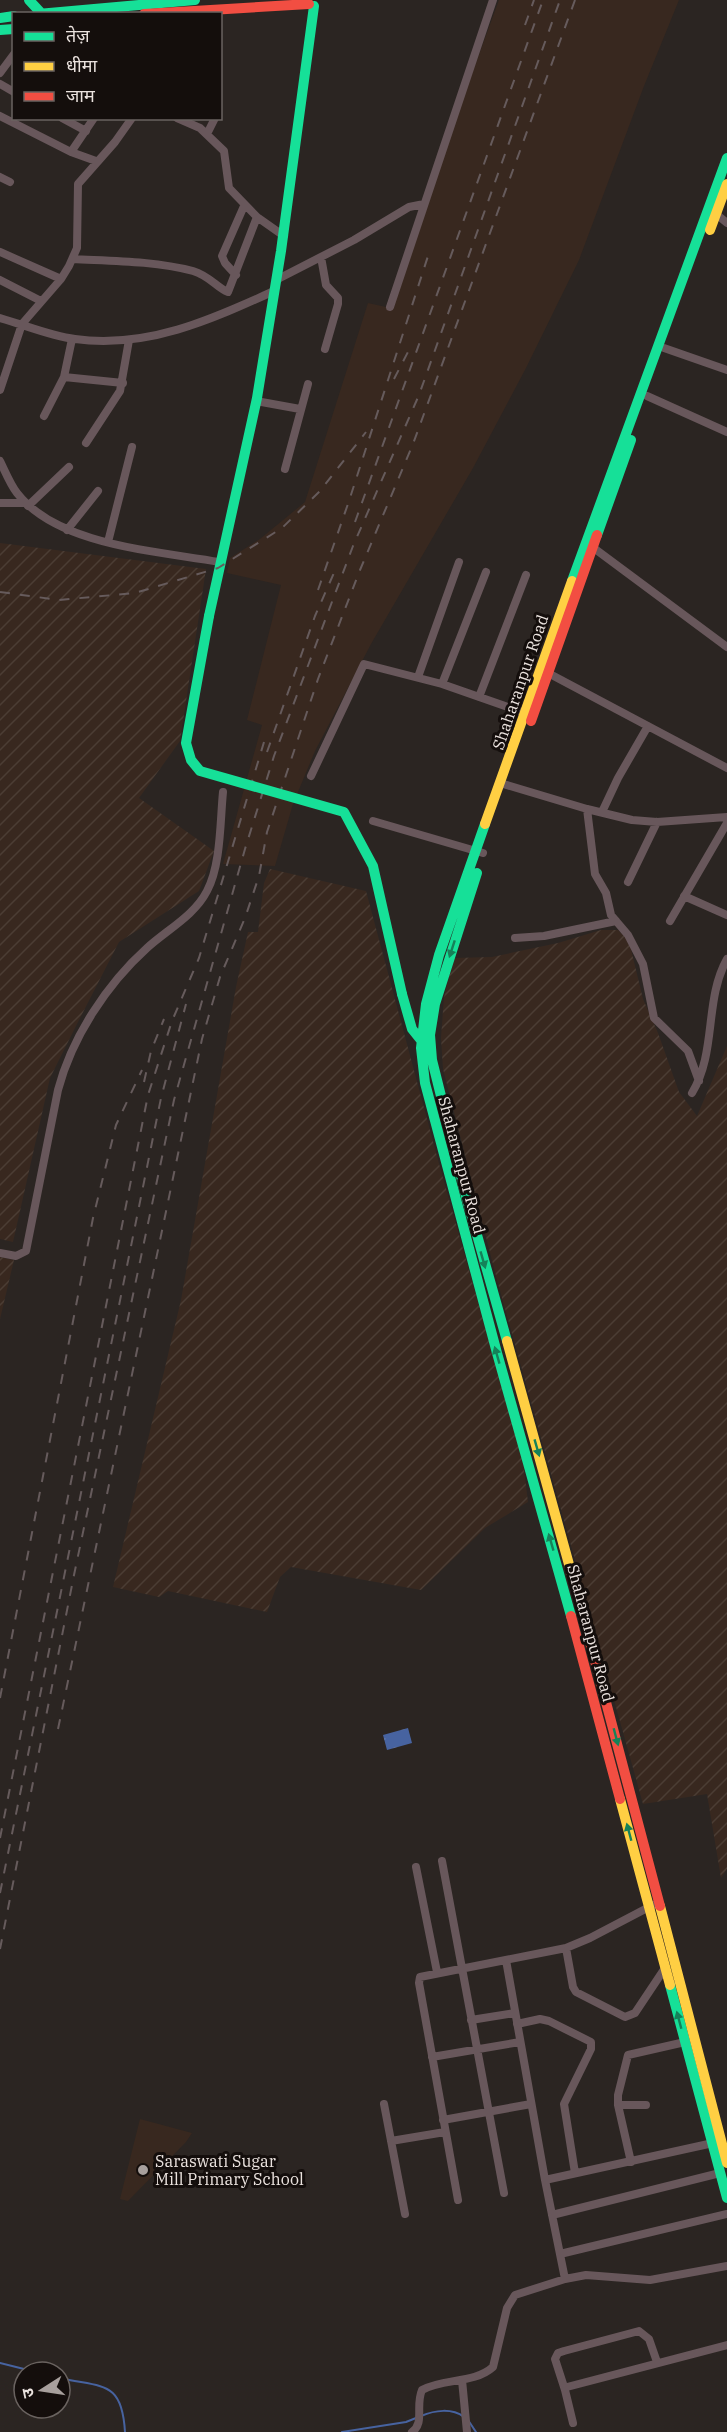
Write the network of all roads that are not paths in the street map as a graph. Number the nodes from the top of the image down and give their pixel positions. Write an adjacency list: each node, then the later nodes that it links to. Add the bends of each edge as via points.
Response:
1 (29, 0): 6 (main road)
2 (195, 0): 7 (main road)
3 (493, 0): 25 (street)
4 (313, 2): 5 (main road); 30 (main road)
5 (206, 11): 8 (main road)
6 (40, 12)
7 (67, 12)
8 (185, 12)
9 (12, 57): 10 (street)
10 (0, 73)
11 (0, 116): 19 (street)
12 (66, 120): 17 (street)
13 (93, 120): 17 (street)
14 (131, 120): 21 (street)
15 (183, 120): 18 (street)
16 (214, 120): 18 (street)
17 (86, 131): 19 (street)
18 (207, 134): 26 (street, via 224,151 228,188)
19 (71, 152): 21 (street)
20 (727, 158): 66 (main road, Shaharanpur Road)
21 (96, 161): 33 (street, via 78,184 79,234)
22 (0, 177): 23 (street)
23 (10, 182)
24 (727, 184): 27 (main road, Shaharanpur Road)
25 (424, 204): 32 (street, via 409,207); 39 (street)
26 (244, 206): 28 (street); 34 (street, via 222,256)
27 (716, 214): 29 (street); 44 (main road, Shaharanpur Road)
28 (257, 217): 30 (street); 34 (street)
29 (727, 223)
30 (284, 236): 37 (main road)
31 (0, 252): 35 (street)
32 (321, 257): 37 (street); 45 (street, via 326,285 338,298)
33 (73, 259): 34 (street, via 192,271 208,276 225,292 231,290); 35 (street)
34 (236, 275)
35 (61, 279): 38 (street)
36 (0, 280): 38 (street)
37 (275, 286): 43 (street, via 193,326); 52 (main road)
38 (41, 301): 41 (street)
39 (390, 307)
40 (0, 318): 41 (street)
41 (22, 324): 42 (street); 50 (street)
42 (72, 339): 43 (street); 47 (street)
43 (129, 340): 48 (street)
44 (664, 348): 46 (street); 51 (main road, Shaharanpur Road)
45 (325, 349)
46 (727, 370)
47 (64, 377): 48 (street); 54 (street)
48 (123, 383): 56 (street)
49 (308, 384): 53 (street)
50 (0, 390)
51 (647, 396): 55 (street); 66 (main road, Shaharanpur Road)
52 (256, 401): 53 (street); 67 (main road)
53 (300, 410): 60 (street)
54 (44, 416)
55 (727, 432)
56 (86, 443)
57 (132, 447): 65 (street)
58 (0, 460): 63 (street)
59 (69, 466): 63 (street)
60 (285, 469)
61 (98, 491): 64 (street)
62 (0, 503): 63 (street)
63 (27, 504): 64 (street)
64 (67, 531): 65 (street)
65 (108, 542): 67 (street)
66 (589, 545): 71 (street); 72 (main road, Shaharanpur Road); 76 (main road, Shaharanpur Road)
67 (219, 562): 96 (main road, bridge, via 186,743 191,760 200,771 344,812 373,866 411,1026)
68 (459, 562): 73 (street)
69 (486, 572): 74 (street)
70 (526, 575): 75 (street)
71 (727, 647)
72 (548, 673): 77 (street); 80 (main road, Shaharanpur Road)
73 (418, 677): 74 (street); 79 (street, via 363,664)
74 (442, 684): 75 (street)
75 (479, 697): 76 (street)
76 (525, 713): 80 (main road, Shaharanpur Road)
77 (648, 726): 78 (street); 83 (street)
78 (727, 768)
79 (311, 776)
80 (504, 784): 82 (street); 88 (main road, Shaharanpur Road)
81 (223, 792): 99 (street, via 214,872 208,889 191,912 133,961 74,1043 58,1089 26,1251 16,1256)
82 (587, 809): 83 (street); 92 (street, via 594,874)
83 (602, 812): 86 (street)
84 (727, 817): 86 (street)
85 (374, 821): 88 (street)
86 (657, 822): 89 (street)
87 (727, 823): 90 (street)
88 (480, 852): 96 (main road, Shaharanpur Road)
89 (628, 882)
90 (684, 896): 91 (street); 93 (street)
91 (727, 915)
92 (616, 921): 94 (street); 97 (street, via 643,964 654,1018 688,1051)
93 (670, 921)
94 (515, 938)
95 (727, 959): 97 (street, via 717,982)
96 (425, 1045): 102 (main road, Shaharanpur Road, via 580,1602)
97 (699, 1081): 98 (street)
98 (692, 1093)
99 (0, 1253)
100 (442, 1861): 105 (street)
101 (416, 1867): 107 (street)
102 (654, 1904): 103 (street); 106 (main road, Shaharanpur Road); 125 (main road, Shaharanpur Road)
103 (566, 1948): 104 (street); 106 (street, via 576,1992 626,2017 635,2013)
104 (506, 1960): 105 (street); 108 (street)
105 (462, 1968): 107 (street); 109 (street)
106 (665, 1968): 112 (main road, Shaharanpur Road, one-way to 106)
107 (437, 1972): 114 (street, via 419,1979)
108 (515, 2013): 109 (street); 110 (street)
109 (471, 2020): 113 (street)
110 (517, 2024): 111 (street); 126 (street, via 544,2020 591,2042 564,2104)
111 (520, 2042): 113 (street); 116 (street)
112 (685, 2042): 117 (street, via 628,2055); 123 (main road, Shaharanpur Road)
113 (477, 2049): 114 (street); 119 (street)
114 (432, 2058): 120 (street)
115 (384, 2104): 122 (street)
116 (531, 2104): 119 (street); 128 (street)
117 (618, 2105): 118 (street); 124 (street)
118 (646, 2105)
119 (489, 2112): 120 (street); 129 (street)
120 (443, 2120): 121 (street)
121 (446, 2132): 122 (street); 131 (street)
122 (391, 2142): 132 (street)
123 (713, 2143): 124 (street); 127 (main road, Shaharanpur Road)
124 (631, 2162): 126 (street)
125 (727, 2163)
126 (575, 2173): 128 (street)
127 (720, 2173): 130 (main road, Shaharanpur Road); 134 (street)
128 (545, 2180): 134 (street)
129 (504, 2193)
130 (727, 2198)
131 (458, 2200)
132 (405, 2214)
133 (727, 2214): 135 (street)
134 (552, 2215): 135 (street)
135 (560, 2254): 137 (street)
136 (727, 2266): 137 (street, via 650,2280 586,2276)
137 (565, 2279): 140 (street, via 515,2295 507,2308 493,2367)
138 (727, 2345): 139 (street)
139 (657, 2362): 141 (street); 141 (street, via 649,2339 639,2331 564,2351 555,2359)
140 (462, 2380): 143 (street); 144 (street, via 422,2390 417,2409 420,2420)
141 (565, 2390): 142 (street)
142 (573, 2423)
143 (466, 2428)
144 (412, 2432)

